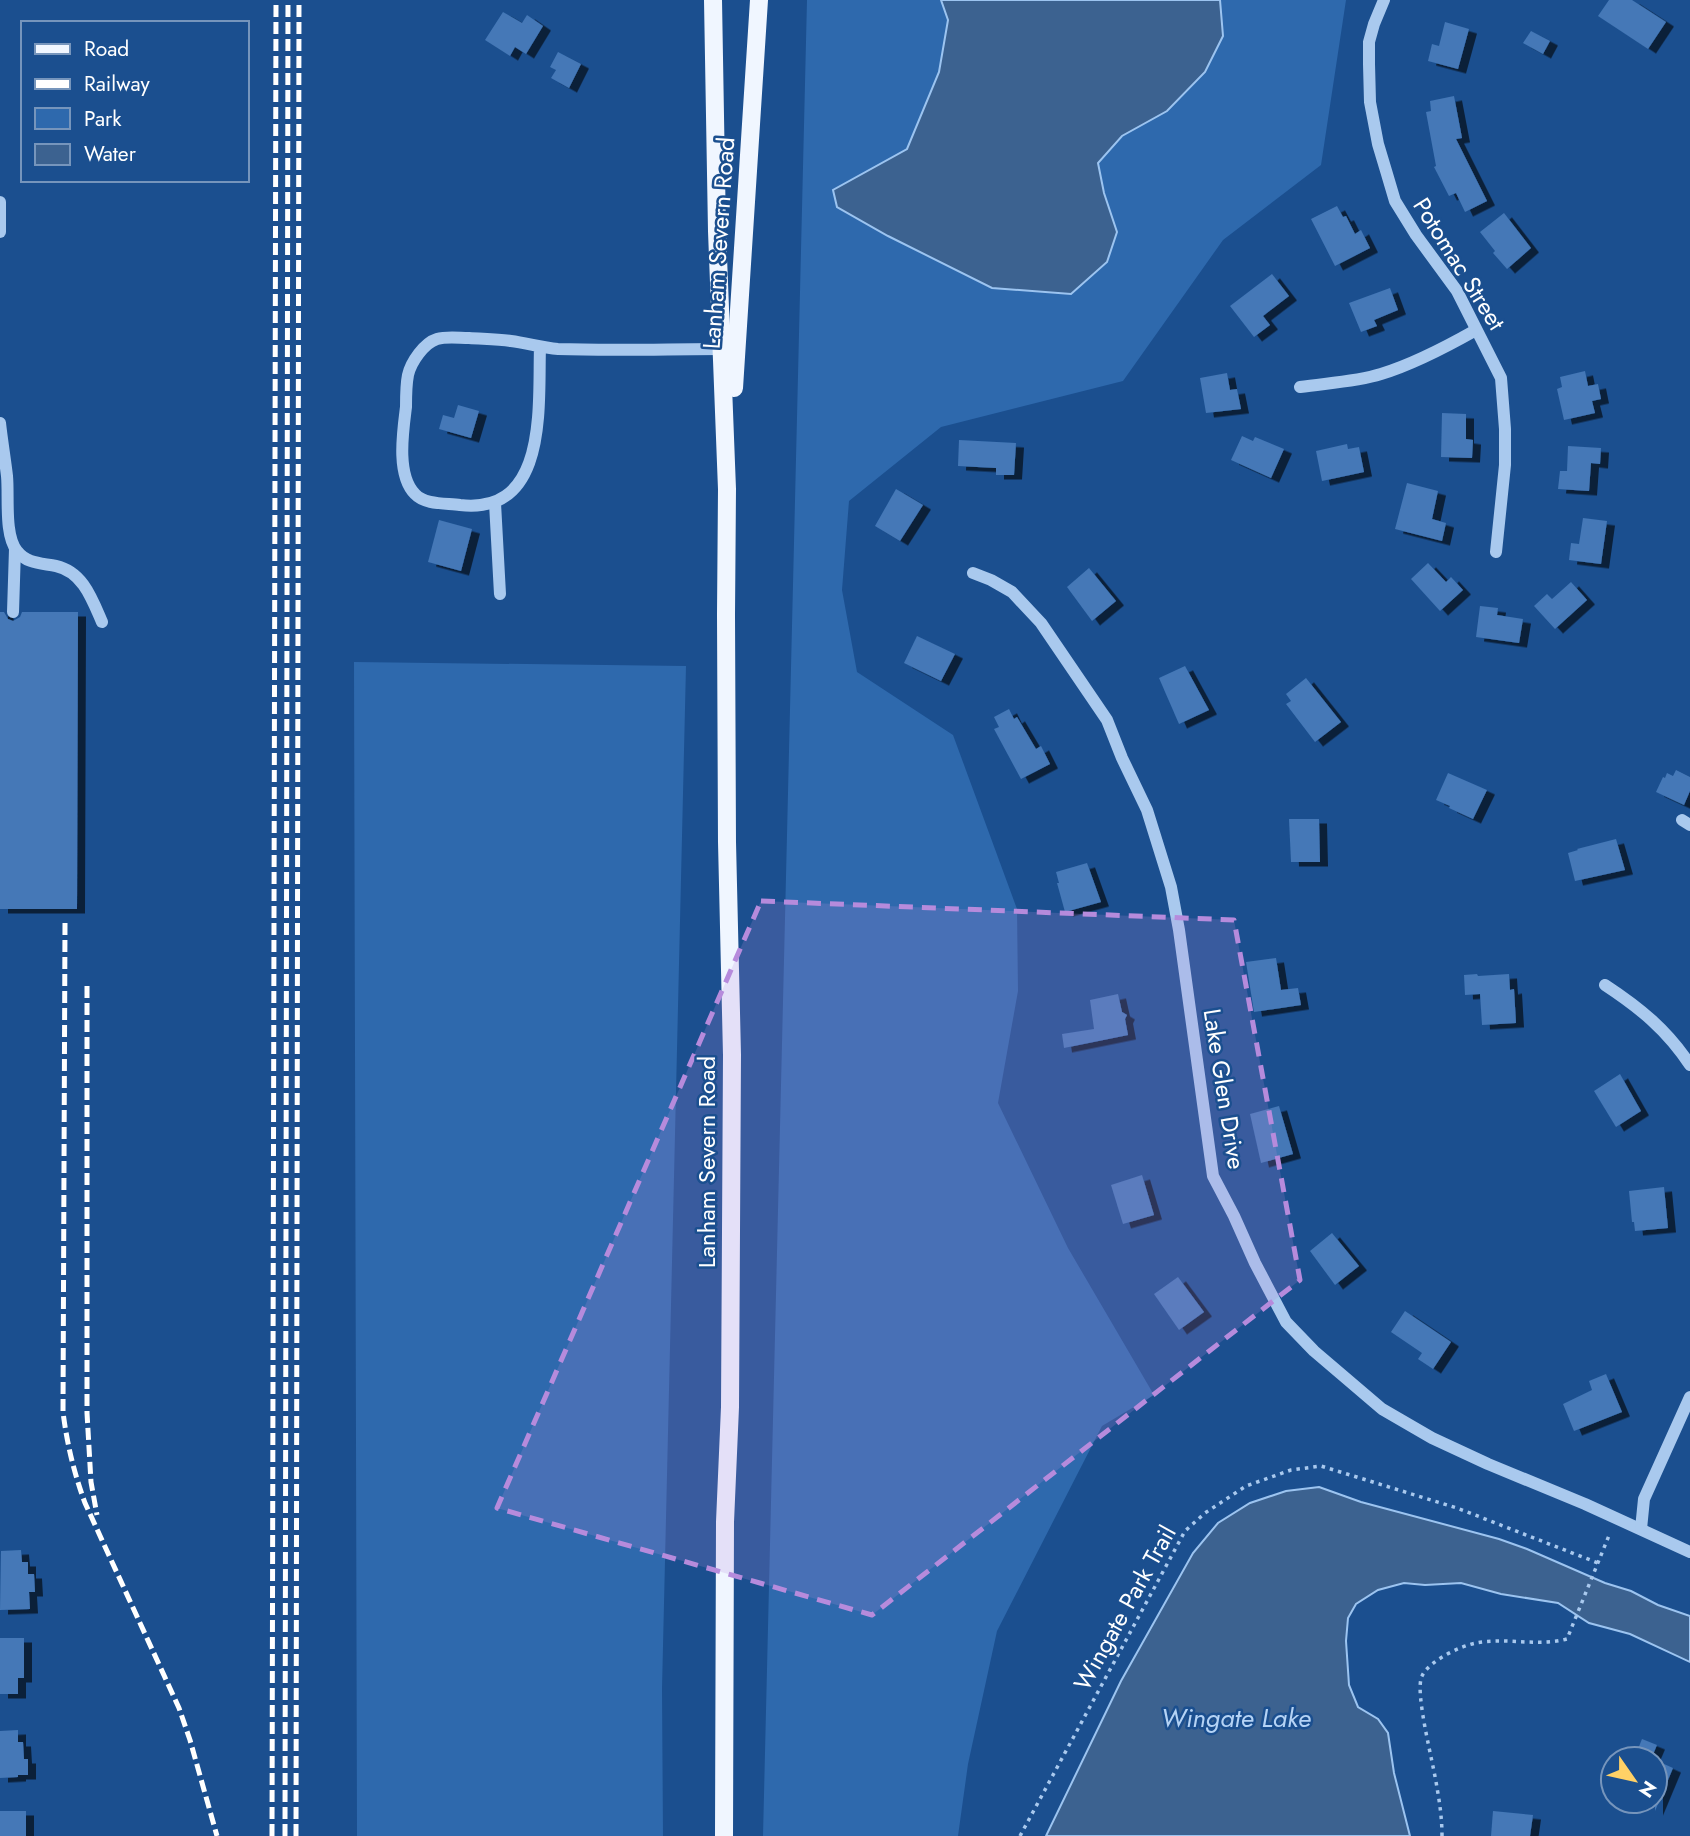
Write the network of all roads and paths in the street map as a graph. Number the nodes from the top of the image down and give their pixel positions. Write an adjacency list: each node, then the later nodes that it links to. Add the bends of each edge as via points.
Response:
1 (713, 0): 8 (main road, Lanham Severn Road)
2 (759, 0): 11 (main road, Lanham Severn Road)
3 (1384, 0): 6 (street, Potomac Street, via 1369,43 1370,103 1378,144 1395,201 1457,291)
4 (0, 202): 5 (street)
5 (0, 232)
6 (1476, 330): 9 (street, via 1382,374); 14 (street, Potomac Street, via 1501,378 1505,465)
7 (540, 347): 8 (street); 12 (street, via 538,427 532,458 514,489); 12 (street, via 512,341 438,339 421,351 408,374 402,459 415,495 467,506)
8 (722, 348): 11 (main road, Lanham Severn Road)
9 (1300, 387)
10 (0, 423): 13 (street)
11 (727, 489): 26 (main road, Lanham Severn Road, via 732,1069)
12 (495, 503): 16 (street)
13 (15, 549): 17 (street); 18 (street, via 33,563 68,571 80,580)
14 (1496, 552)
15 (973, 573): 22 (street, Lake Glen Drive, via 1012,592 1041,623 1107,720 1147,810 1177,919 1213,1177 1286,1322 1382,1409 1488,1464)
16 (500, 594)
17 (13, 612)
18 (102, 622)
19 (1605, 985): 20 (street, via 1658,1025)
20 (1690, 1065)
21 (1690, 1397): 22 (street, via 1644,1499)
22 (1641, 1529): 24 (street, Lake Glen Drive)
23 (1610, 1534): 25 (path)
24 (1690, 1552)
25 (1598, 1563): 27 (path, Wingate Park Trail, via 1457,1508 1321,1466 1291,1470 1246,1486 1185,1531); 28 (path, via 1567,1640 1473,1643 1430,1664 1421,1677 1420,1699)
26 (724, 1836)
27 (1020, 1836)
28 (1442, 1836)

